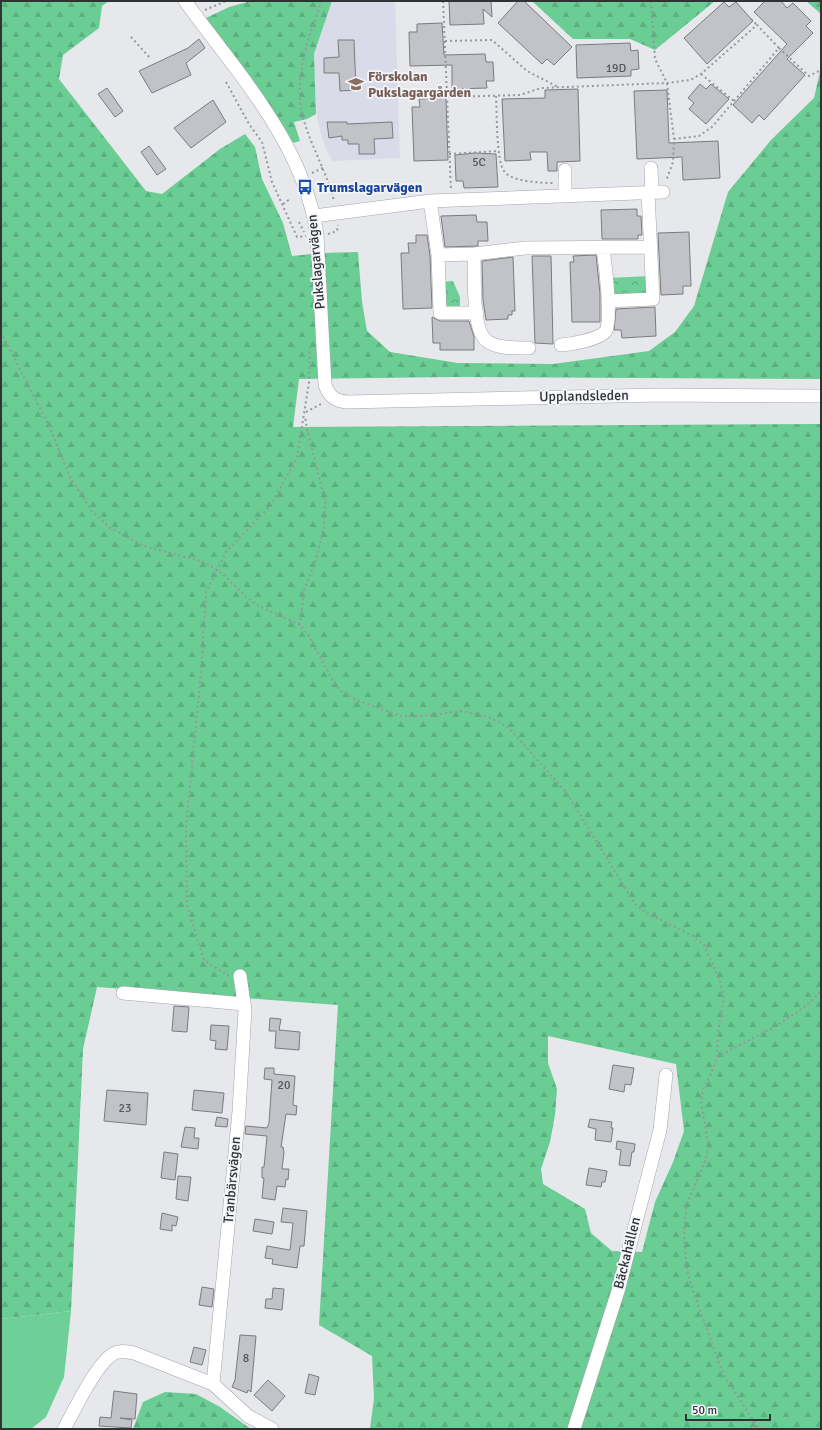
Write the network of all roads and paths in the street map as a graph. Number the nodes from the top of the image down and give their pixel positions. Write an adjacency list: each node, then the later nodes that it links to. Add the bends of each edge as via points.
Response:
1 (185, 1): 6 (street, Pukslagarvägen)
2 (226, 1): 6 (path)
3 (322, 1): 25 (path, via 314,20 301,82 304,121 323,168)
4 (443, 1): 10 (path)
5 (651, 1): 16 (path, via 655,59)
6 (195, 16): 32 (street, Pukslagarvägen, via 279,131 295,164)
7 (751, 19): 8 (path)
8 (757, 26): 11 (path); 14 (path)
9 (131, 37): 12 (path)
10 (445, 41): 17 (path, via 492,40 527,71); 19 (path)
11 (779, 48): 13 (path, via 809,76); 20 (path)
12 (151, 60)
13 (821, 70)
14 (701, 74): 16 (path, via 690,80); 20 (path)
15 (226, 82): 31 (path, via 264,146 272,182)
16 (667, 83): 17 (path); 21 (path)
17 (559, 87): 18 (path)
18 (496, 96): 19 (path); 22 (path)
19 (448, 98): 23 (path)
20 (734, 101): 21 (path, via 712,127 699,136)
21 (674, 139): 27 (path, via 673,162)
22 (499, 151): 23 (path); 26 (path, via 504,172 512,177 528,181)
23 (449, 154): 29 (path)
24 (651, 168): 27 (street)
25 (312, 173)
26 (565, 183): 27 (street); 29 (street)
27 (654, 192): 34 (street)
28 (290, 199): 31 (path)
29 (451, 200): 30 (street)
30 (430, 201): 32 (street); 37 (street)
31 (283, 204): 33 (path, via 297,237 307,236)
32 (314, 216): 45 (street, Pukslagarvägen, via 324,377 328,392)
33 (308, 243)
34 (651, 247): 35 (street); 38 (street, via 653,299)
35 (604, 249): 36 (street, via 525,248); 38 (street)
36 (474, 254): 37 (street); 39 (street)
37 (438, 255): 39 (street, via 440,313)
38 (608, 301): 42 (street, via 606,332 586,340)
39 (476, 313): 43 (street, via 479,329 487,341 512,348)
40 (1, 332): 47 (path, via 50,428 70,478 91,510 110,528 144,546 204,562)
41 (310, 345): 46 (path)
42 (561, 345)
43 (529, 348)
44 (821, 396): 45 (street, Upplandsleden, via 658,395 347,402)
45 (333, 398): 46 (path)
46 (305, 412): 47 (path, via 297,458 270,506 226,552); 48 (path, via 325,501 324,528 304,590)
47 (217, 570): 48 (path, via 259,606); 49 (path, via 206,592 202,674 186,826 187,906 204,960 229,976)
48 (300, 625): 53 (path, via 308,634 334,683 342,692 354,699 400,716 462,712 488,716 508,727 566,792 634,904 693,936 704,945 719,978 724,998 718,1032)
49 (240, 976): 52 (street, Tranbärsvägen)
50 (821, 990): 53 (path, via 787,1018)
51 (123, 993): 52 (street)
52 (244, 1004): 55 (street, Tranbärsvägen, via 238,1111)
53 (718, 1057): 59 (path, via 703,1090 701,1103 709,1147 687,1204 684,1229 686,1264 723,1374)
54 (666, 1075): 58 (street, Bäckahällen, via 660,1130 618,1291)
55 (213, 1384): 56 (street, via 134,1354 114,1354 106,1360); 57 (street, via 248,1416)
56 (64, 1429)
57 (272, 1429)
58 (574, 1429)
59 (759, 1429)

